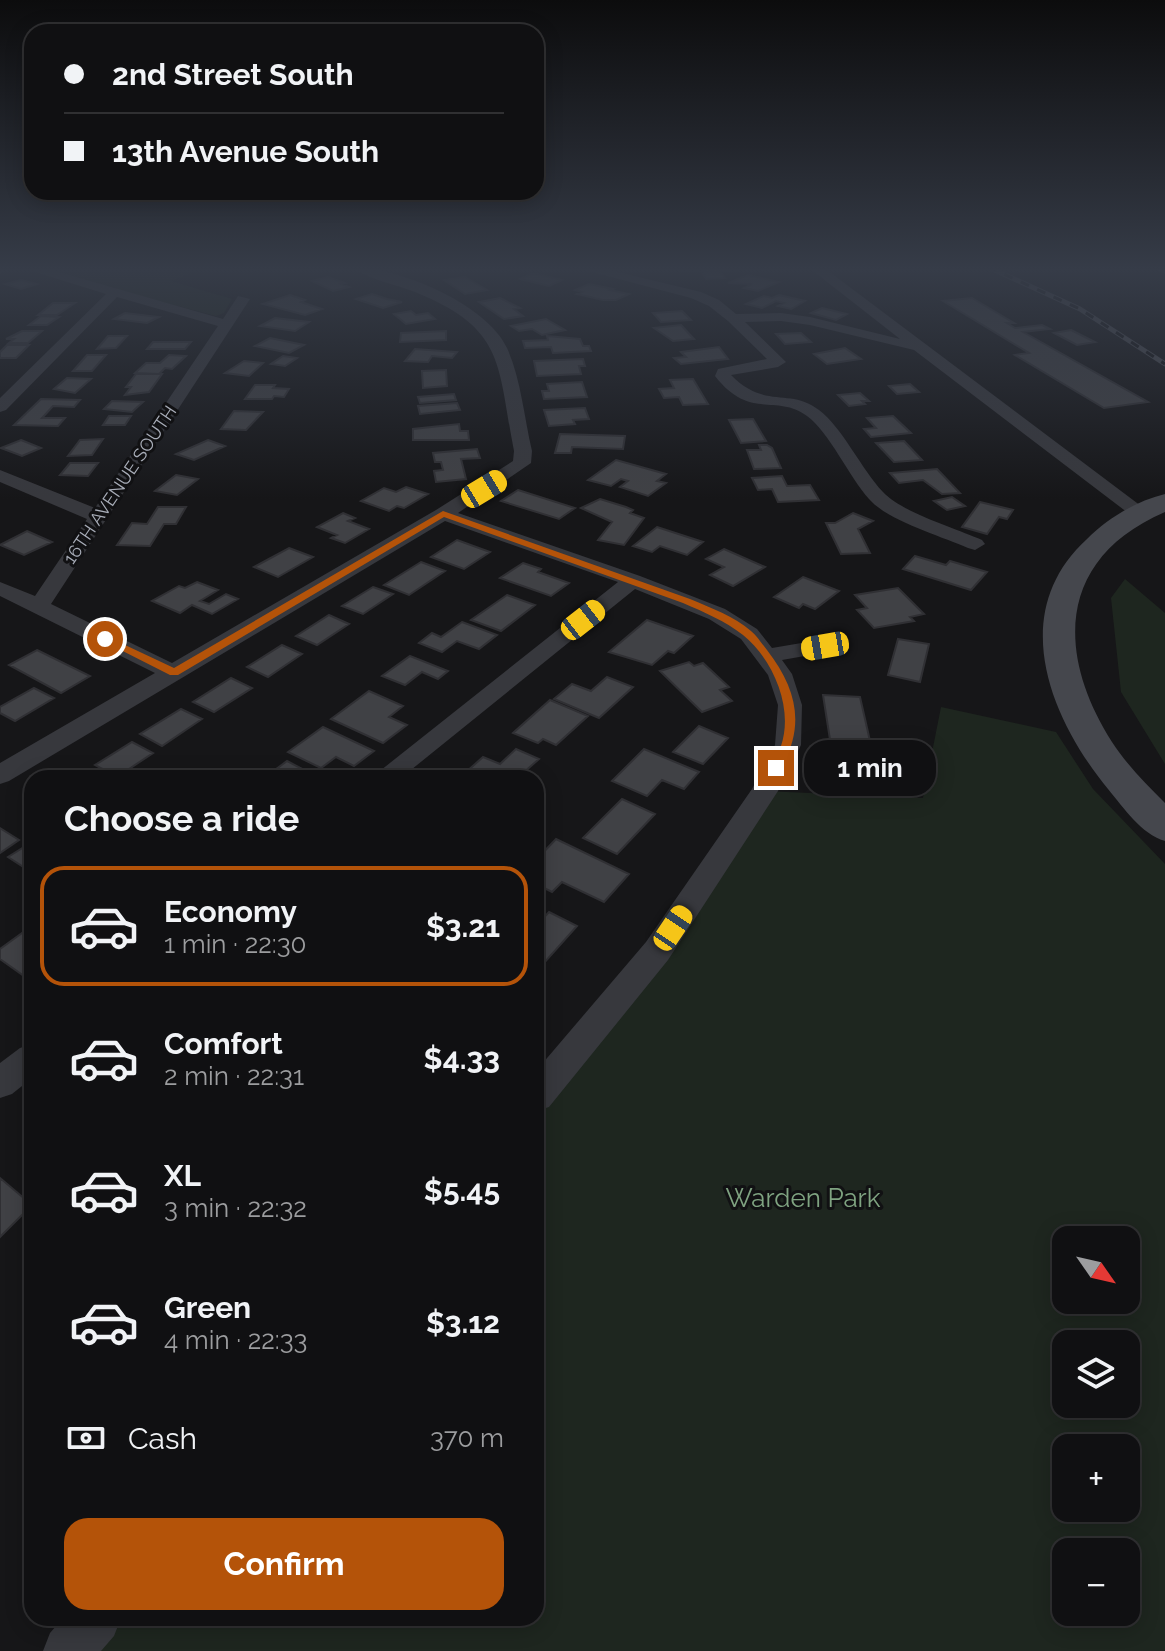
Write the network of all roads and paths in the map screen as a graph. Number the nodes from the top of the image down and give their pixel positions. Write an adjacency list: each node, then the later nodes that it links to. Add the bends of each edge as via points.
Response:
1 (63, 344): 8 (street)
2 (214, 344): 12 (street, 16TH AVENUE SOUTH)
3 (498, 344): 11 (street, via 522,463)
4 (760, 344): 13 (street, via 778,362 723,372 737,393 759,402 805,407 878,498)
5 (903, 344): 7 (street)
6 (914, 344): 7 (street)
7 (919, 348): 10 (street)
8 (0, 407)
9 (0, 475): 12 (street)
10 (1152, 507): 22 (main road, via 1107,535 1082,561 1062,596 1061,654 1074,706 1095,745)
11 (443, 514): 14 (street); 19 (street)
12 (98, 516): 16 (street, 16TH AVENUE SOUTH)
13 (975, 544)
14 (633, 580): 18 (street, via 717,614 749,634); 20 (street)
15 (0, 588): 16 (street)
16 (39, 606): 19 (street)
17 (825, 646): 18 (street)
18 (766, 656): 23 (street, via 780,674 790,705 788,745 764,791 657,951)
19 (174, 673): 21 (street)
20 (394, 770)
21 (0, 775)
22 (1165, 827)
23 (544, 1086)
24 (89, 1626): 25 (street)
25 (68, 1651)

